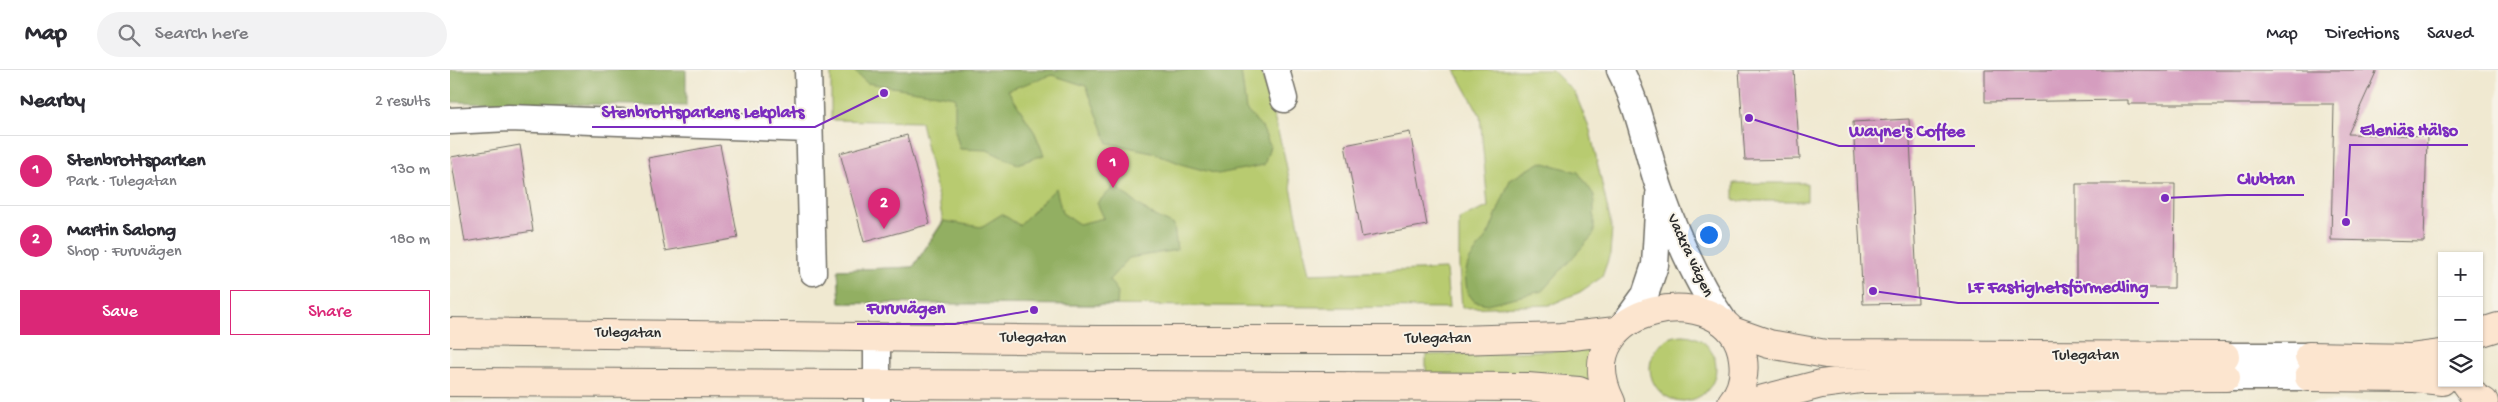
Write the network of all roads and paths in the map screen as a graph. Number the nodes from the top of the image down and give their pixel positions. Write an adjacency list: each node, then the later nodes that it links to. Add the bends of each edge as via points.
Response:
1 (808, 70): 6 (street)
2 (1276, 70): 4 (street)
3 (1620, 70): 7 (street, Vackra vägen, via 1629,86 1646,136)
4 (1284, 99)
5 (450, 121): 6 (street, via 509,118)
6 (808, 129): 8 (street)
7 (1660, 189): 9 (street, Vackra vägen, via 1700,282); 10 (street, Vackra vägen, via 1655,265 1645,295)
8 (813, 272)
9 (1728, 325): 10 (street, Tulegatan, via 1682,308 1651,312); 16 (street, Tulegatan, via 1768,344 1826,354); 24 (street, via 1741,346 1743,361 1743,381)
10 (1620, 327): 14 (street, Tulegatan, via 1562,337 1457,340); 23 (street, via 1603,356 1601,374)
11 (2498, 327): 13 (street)
12 (450, 332): 14 (street, Tulegatan)
13 (2483, 332)
14 (877, 337): 21 (street)
15 (2438, 355): 17 (street, Tulegatan)
16 (2225, 366): 17 (street, Tulegatan); 25 (street, Tulegatan, via 1860,379 1820,384)
17 (2309, 366): 18 (street, Tulegatan)
18 (2438, 381)
19 (450, 382): 21 (street)
20 (2467, 387): 26 (street)
21 (877, 393): 22 (street, via 1527,386 1579,391)
22 (1604, 402)
23 (1611, 402)
24 (1732, 402)
25 (1752, 402)
26 (2484, 402)

